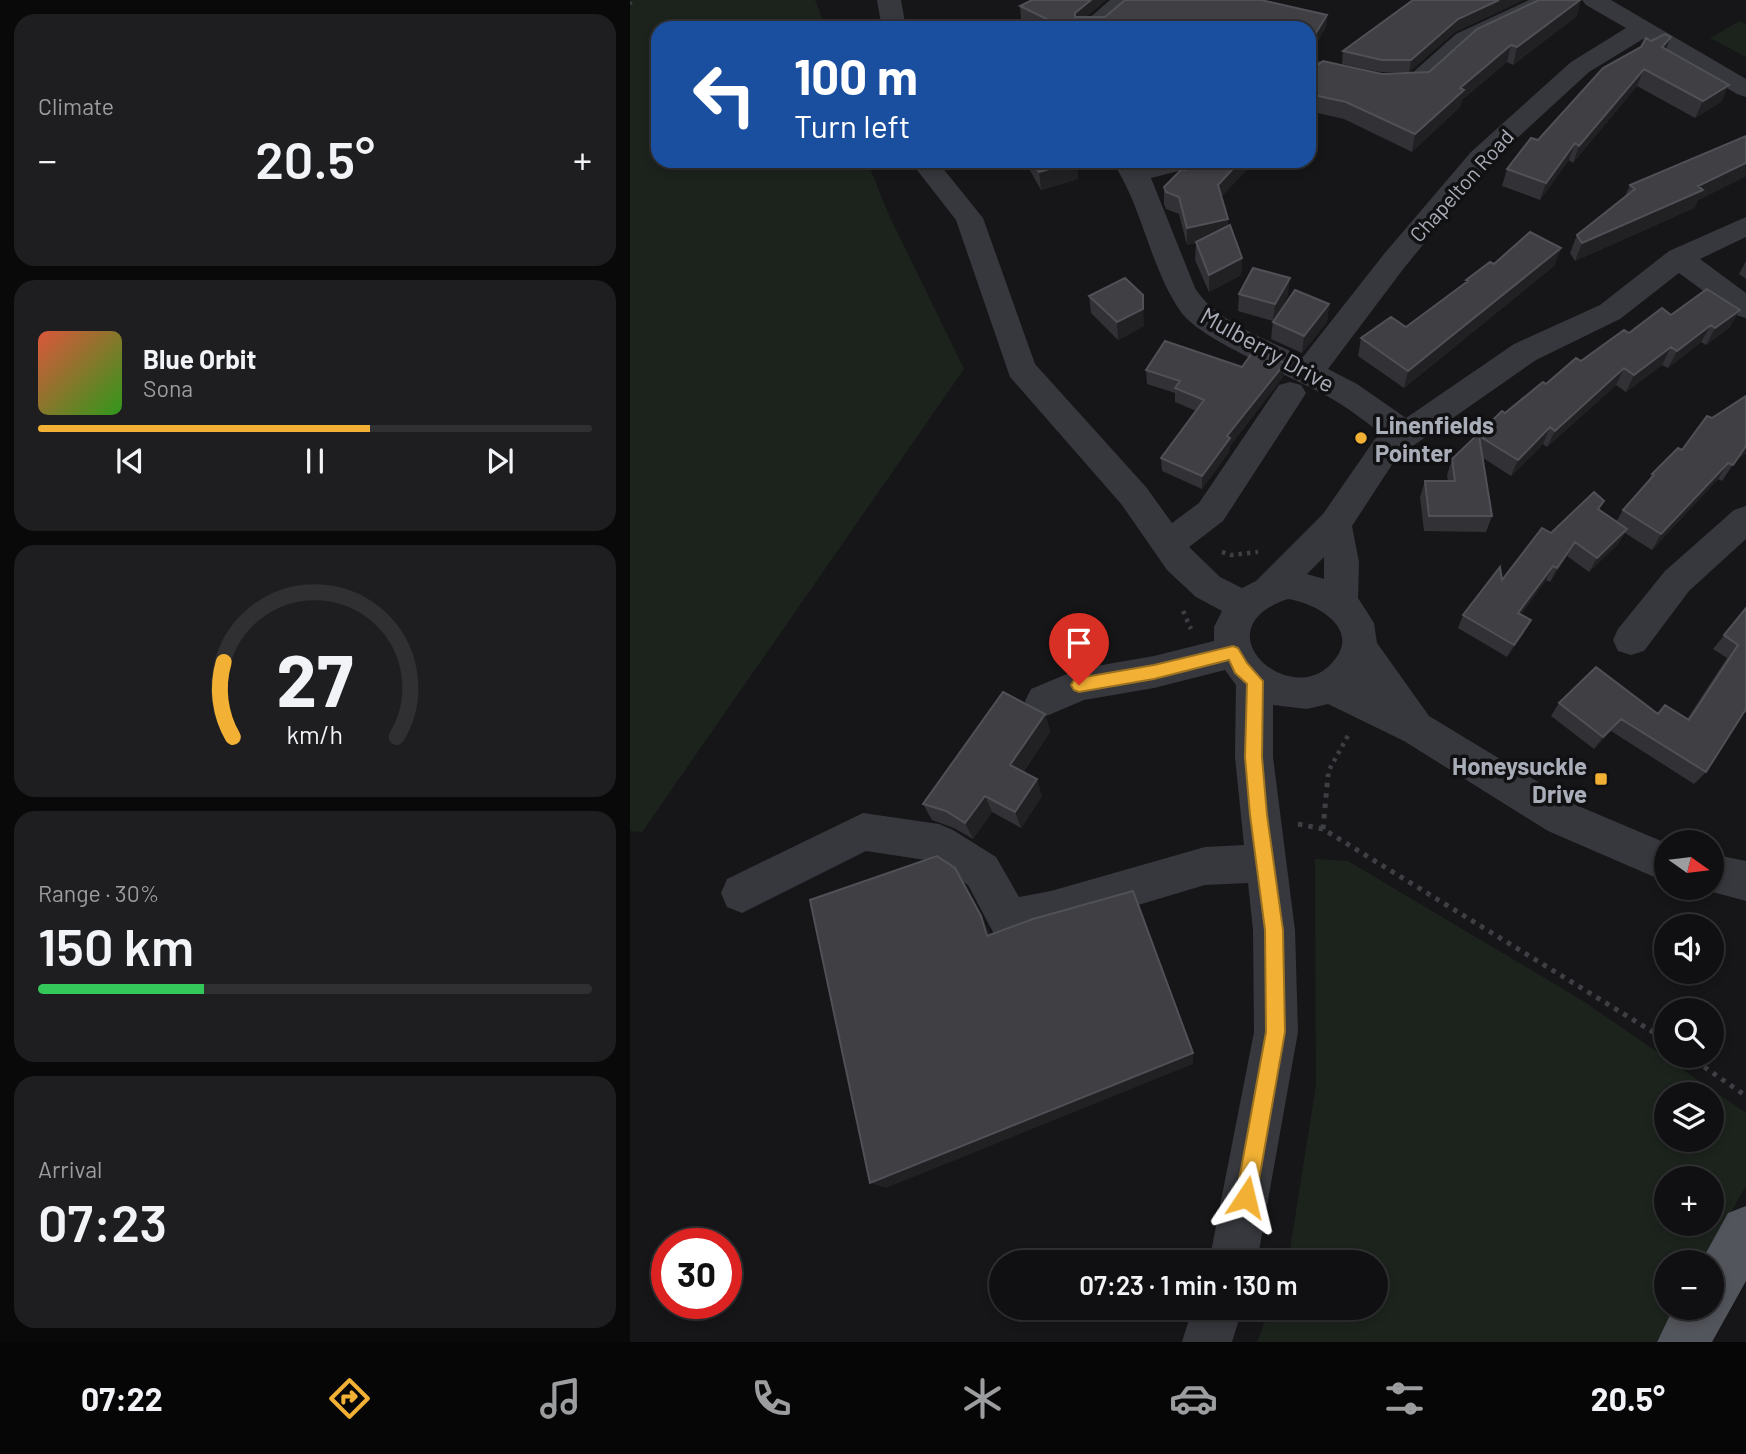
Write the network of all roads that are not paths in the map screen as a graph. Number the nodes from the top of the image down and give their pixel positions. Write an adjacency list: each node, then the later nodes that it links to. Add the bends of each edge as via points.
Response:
1 (889, 0): 5 (street)
2 (1124, 0): 6 (street)
3 (1548, 0): 8 (street, via 1464,39 1416,82 1380,82)
4 (1594, 0): 7 (street)
5 (893, 21)
6 (1098, 21)
7 (1643, 28): 9 (street); 15 (street, Chapelton Road, via 1580,67 1480,158)
8 (1316, 67)
9 (1746, 89)
10 (929, 168): 19 (street, via 969,218 1021,369 1133,496)
11 (1130, 168): 15 (street, Mulberry Drive, via 1193,308)
12 (1746, 226): 13 (street)
13 (1679, 258): 14 (street); 16 (street, via 1610,312 1525,352)
14 (1746, 308)
15 (1299, 383): 16 (street, Mulberry Drive, via 1346,393); 19 (street, Chapelton Road, via 1211,512)
16 (1407, 435): 18 (street, via 1386,447)
17 (1746, 519): 22 (street, via 1677,582)
18 (1335, 524): 20 (street); 21 (street, via 1342,562)
19 (1166, 543): 20 (street, via 1208,587)
20 (1256, 596): 21 (street, via 1288,584 1307,586); 24 (street, via 1232,627)
21 (1340, 602): 23 (street, via 1352,615)
22 (1631, 640)
23 (1359, 647): 25 (street, via 1345,676); 27 (street)
24 (1244, 667): 25 (street, via 1273,690 1313,693); 26 (street, via 1154,672 1079,685); 29 (street)
25 (1331, 687): 27 (street)
26 (1044, 701)
27 (1417, 729): 28 (street, via 1562,818)
28 (1654, 858)
29 (1265, 863): 32 (street, via 1205,866 1010,919 982,871 939,844 863,832); 34 (street, via 1274,930 1276,1032)
30 (1724, 876): 31 (street)
31 (1746, 881)
32 (742, 893)
33 (1746, 1231): 35 (main road)
34 (1235, 1250)
35 (1724, 1270)
36 (1215, 1320): 38 (street)
37 (1696, 1320): 39 (main road)
38 (1207, 1342)
39 (1683, 1342)

